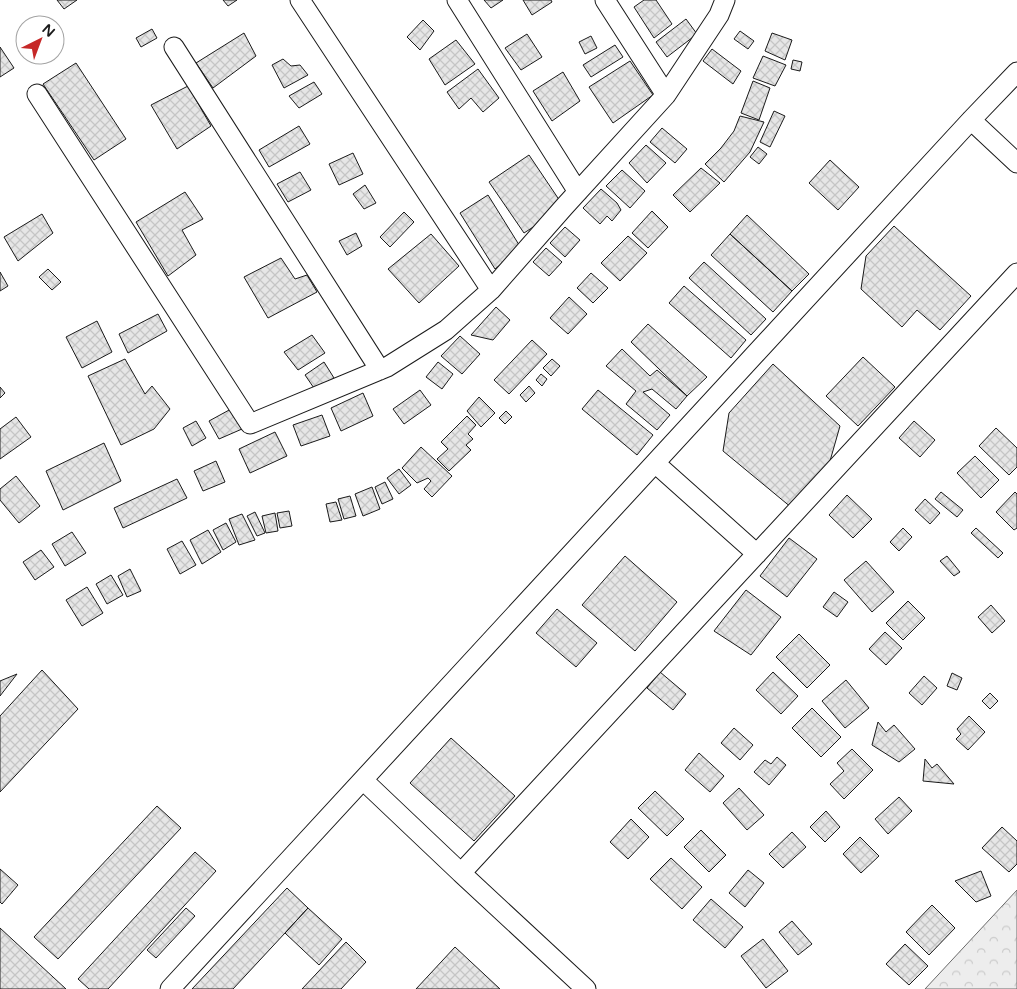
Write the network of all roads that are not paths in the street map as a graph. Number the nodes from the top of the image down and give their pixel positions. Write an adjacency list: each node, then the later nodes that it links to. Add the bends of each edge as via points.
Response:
1 (300, 0): 13 (street)
2 (457, 0): 11 (street)
3 (604, 0): 8 (street)
4 (725, 0): 8 (street, via 719,15)
5 (174, 48): 14 (street)
6 (1017, 72): 9 (street)
7 (37, 94): 14 (street, via 250,424)
8 (666, 95): 11 (street)
9 (971, 120): 10 (street); 15 (street)
10 (1017, 163)
11 (578, 192): 13 (street)
12 (1017, 273): 16 (street)
13 (491, 290): 14 (street, via 446,330)
14 (380, 370)
15 (655, 463): 16 (street); 17 (street)
16 (757, 554): 18 (street)
17 (363, 780): 18 (street); 19 (street)
18 (461, 873): 20 (street)
19 (170, 989)
20 (586, 989)

